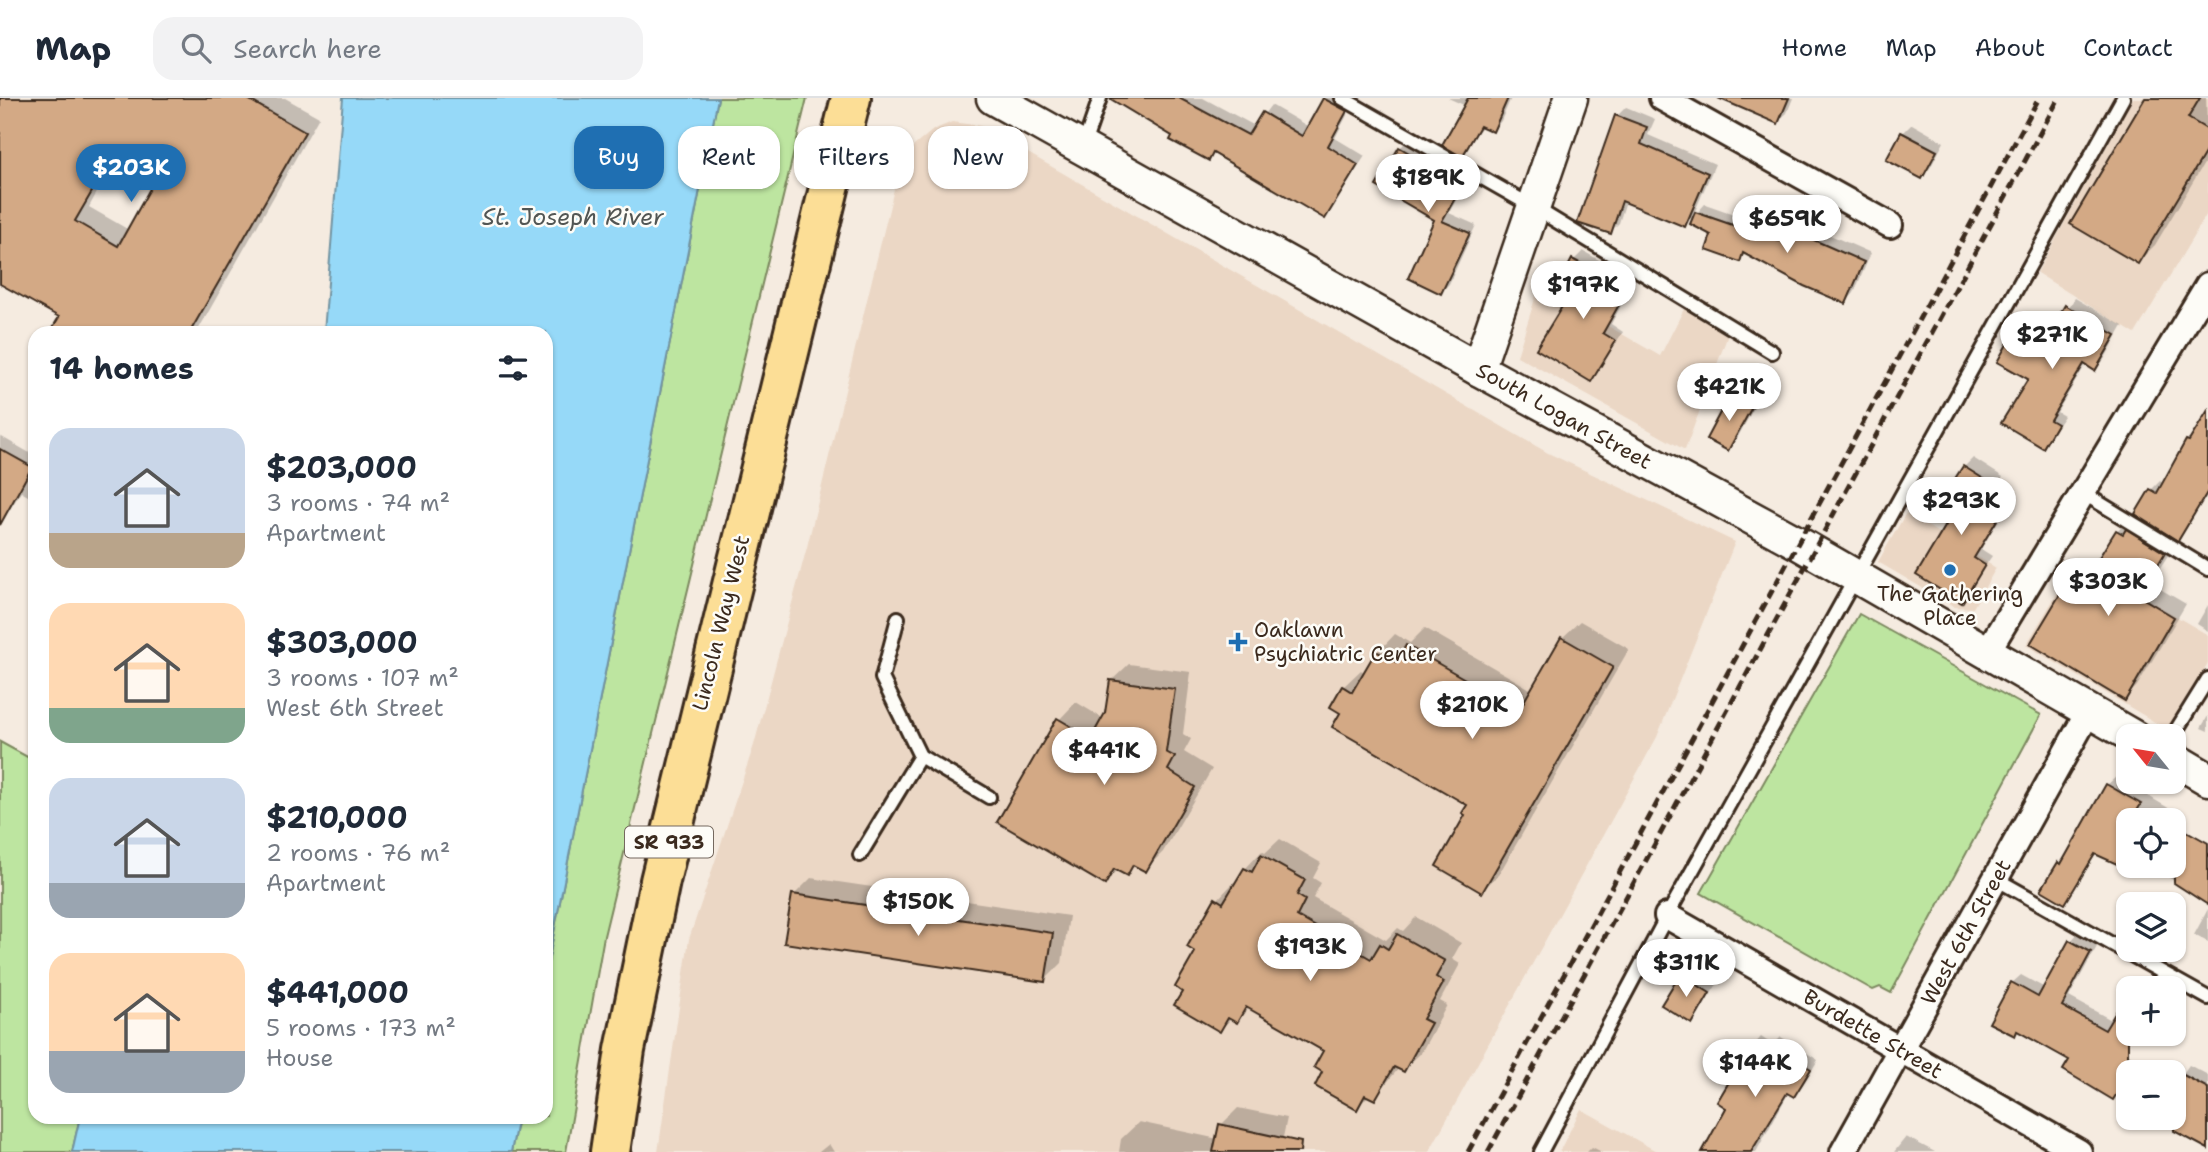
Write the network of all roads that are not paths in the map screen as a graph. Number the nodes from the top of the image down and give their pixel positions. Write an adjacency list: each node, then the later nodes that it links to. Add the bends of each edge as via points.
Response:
1 (851, 98): 32 (main road, Lincoln Way West / SR 933, via 660,881 625,1050)
2 (993, 98): 8 (street, South Logan Street)
3 (1100, 98): 8 (lane)
4 (1342, 98): 9 (lane)
5 (1571, 98): 9 (street)
6 (1662, 98): 10 (street)
7 (2123, 98): 16 (lane)
8 (1083, 147): 13 (street, South Logan Street)
9 (1535, 208): 12 (lane); 13 (street)
10 (1890, 225)
11 (2208, 285): 14 (street)
12 (1772, 352)
13 (1478, 369): 16 (street, South Logan Street)
14 (2083, 493): 15 (lane); 18 (street)
15 (2208, 569)
16 (1856, 577): 18 (street, South Logan Street); 29 (lane)
17 (898, 618): 23 (lane, via 881,678)
18 (1987, 652): 20 (street, South Logan Street)
19 (2208, 678): 21 (lane)
20 (2089, 711): 22 (street, South Logan Street); 28 (street, West 6th Street)
21 (2180, 724)
22 (2116, 727)
23 (920, 756): 26 (lane); 27 (lane)
24 (2186, 766): 25 (street)
25 (2208, 779)
26 (989, 797)
27 (860, 855)
28 (1996, 879): 30 (lane); 31 (street, West 6th Street)
29 (1667, 916): 31 (street, Burdette Street); 33 (lane)
30 (2208, 998)
31 (1900, 1049): 34 (street, West 6th Street); 35 (street, Burdette Street)
32 (610, 1152)
33 (1541, 1152)
34 (1843, 1152)
35 (2079, 1152)

